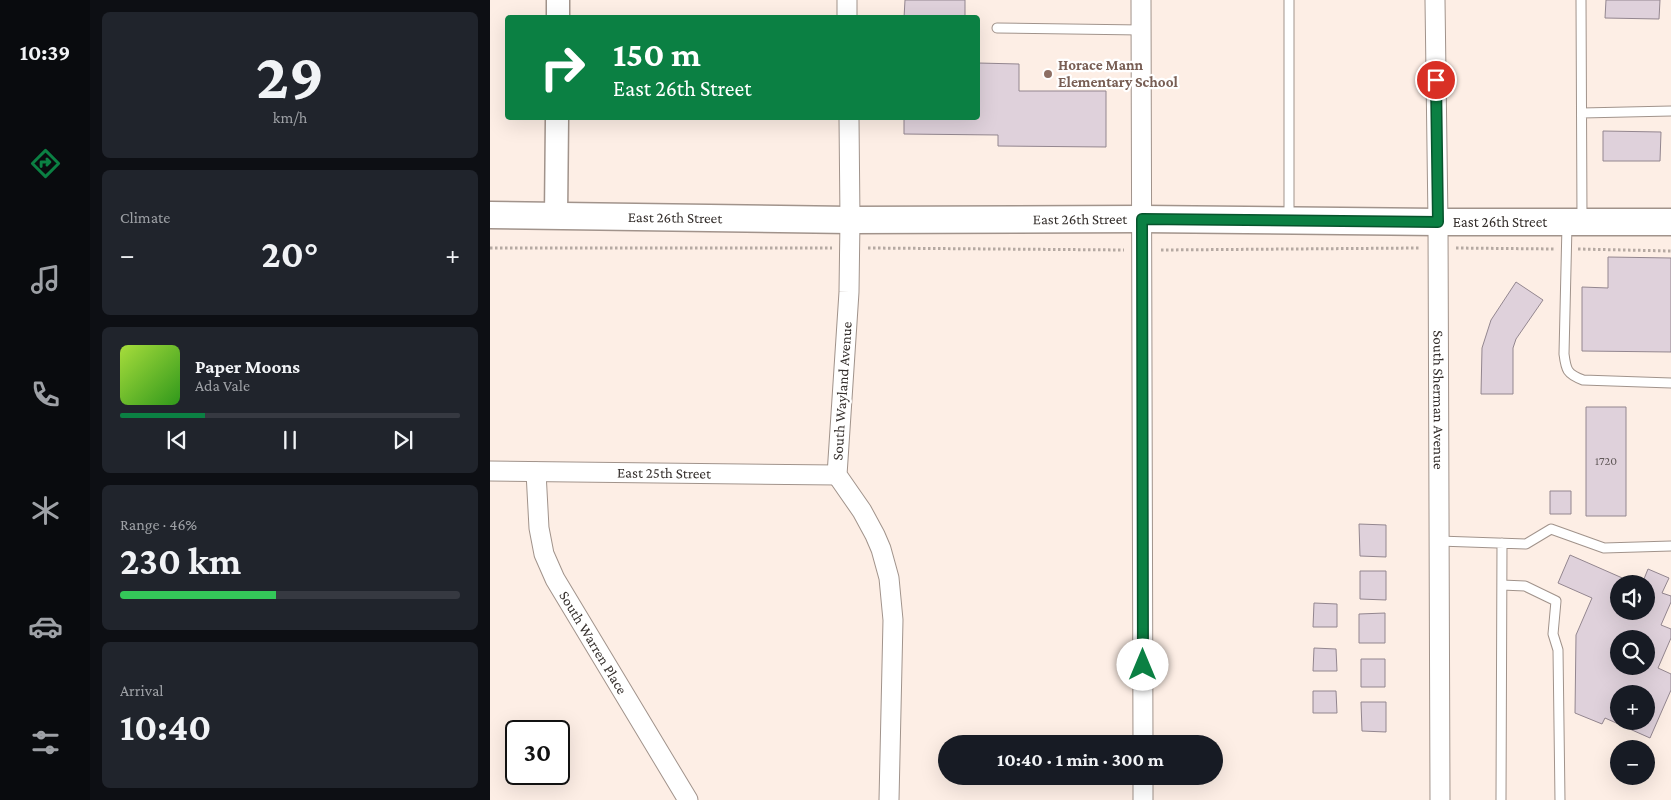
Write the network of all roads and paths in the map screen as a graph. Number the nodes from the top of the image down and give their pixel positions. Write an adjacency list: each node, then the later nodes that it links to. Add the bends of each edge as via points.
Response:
1 (558, 0): 7 (street)
2 (847, 0): 8 (street)
3 (1141, 0): 10 (street)
4 (1289, 0): 19 (lane)
5 (1435, 0): 20 (street, South Sherman Avenue)
6 (1581, 0): 12 (lane)
7 (558, 15)
8 (847, 15)
9 (997, 28): 10 (lane)
10 (1141, 30): 17 (street)
11 (1671, 112): 12 (lane)
12 (1582, 113): 21 (lane)
13 (557, 120): 16 (street)
14 (848, 120): 18 (street, South Wayland Avenue)
15 (490, 215): 16 (main road, East 26th Street)
16 (556, 216): 18 (main road, East 26th Street)
17 (1142, 219): 18 (main road, East 26th Street); 19 (main road, East 26th Street); 27 (street)
18 (850, 220): 24 (street, South Wayland Avenue)
19 (1290, 221): 20 (main road, East 26th Street)
20 (1438, 222): 21 (main road, East 26th Street); 25 (street, South Sherman Avenue)
21 (1575, 222): 22 (main road, East 26th Street); 26 (lane)
22 (1671, 222)
23 (490, 248): 24 (path)
24 (850, 248): 27 (path); 32 (street, South Wayland Avenue)
25 (1438, 248): 26 (path); 27 (path); 33 (street, South Sherman Avenue)
26 (1567, 249): 28 (path); 29 (lane, via 1566,369 1572,376 1583,380)
27 (1142, 250): 37 (street)
28 (1671, 251)
29 (1671, 383)
30 (490, 471): 31 (street, East 25th Street)
31 (536, 472): 32 (street, East 25th Street); 39 (street, South Warren Place, via 539,528 544,554 555,579)
32 (837, 475): 40 (street, South Wayland Avenue, via 875,535 890,586 893,620)
33 (1439, 541): 34 (lane); 42 (street, South Sherman Avenue)
34 (1502, 543): 35 (lane, via 1526,544 1551,529 1604,548); 36 (lane)
35 (1671, 546)
36 (1502, 585): 43 (lane); 44 (lane, via 1526,586 1556,601 1552,634 1558,650)
37 (1143, 735)
38 (1143, 785): 41 (street)
39 (688, 800)
40 (889, 800)
41 (1143, 800)
42 (1440, 800)
43 (1501, 800)
44 (1560, 800)

